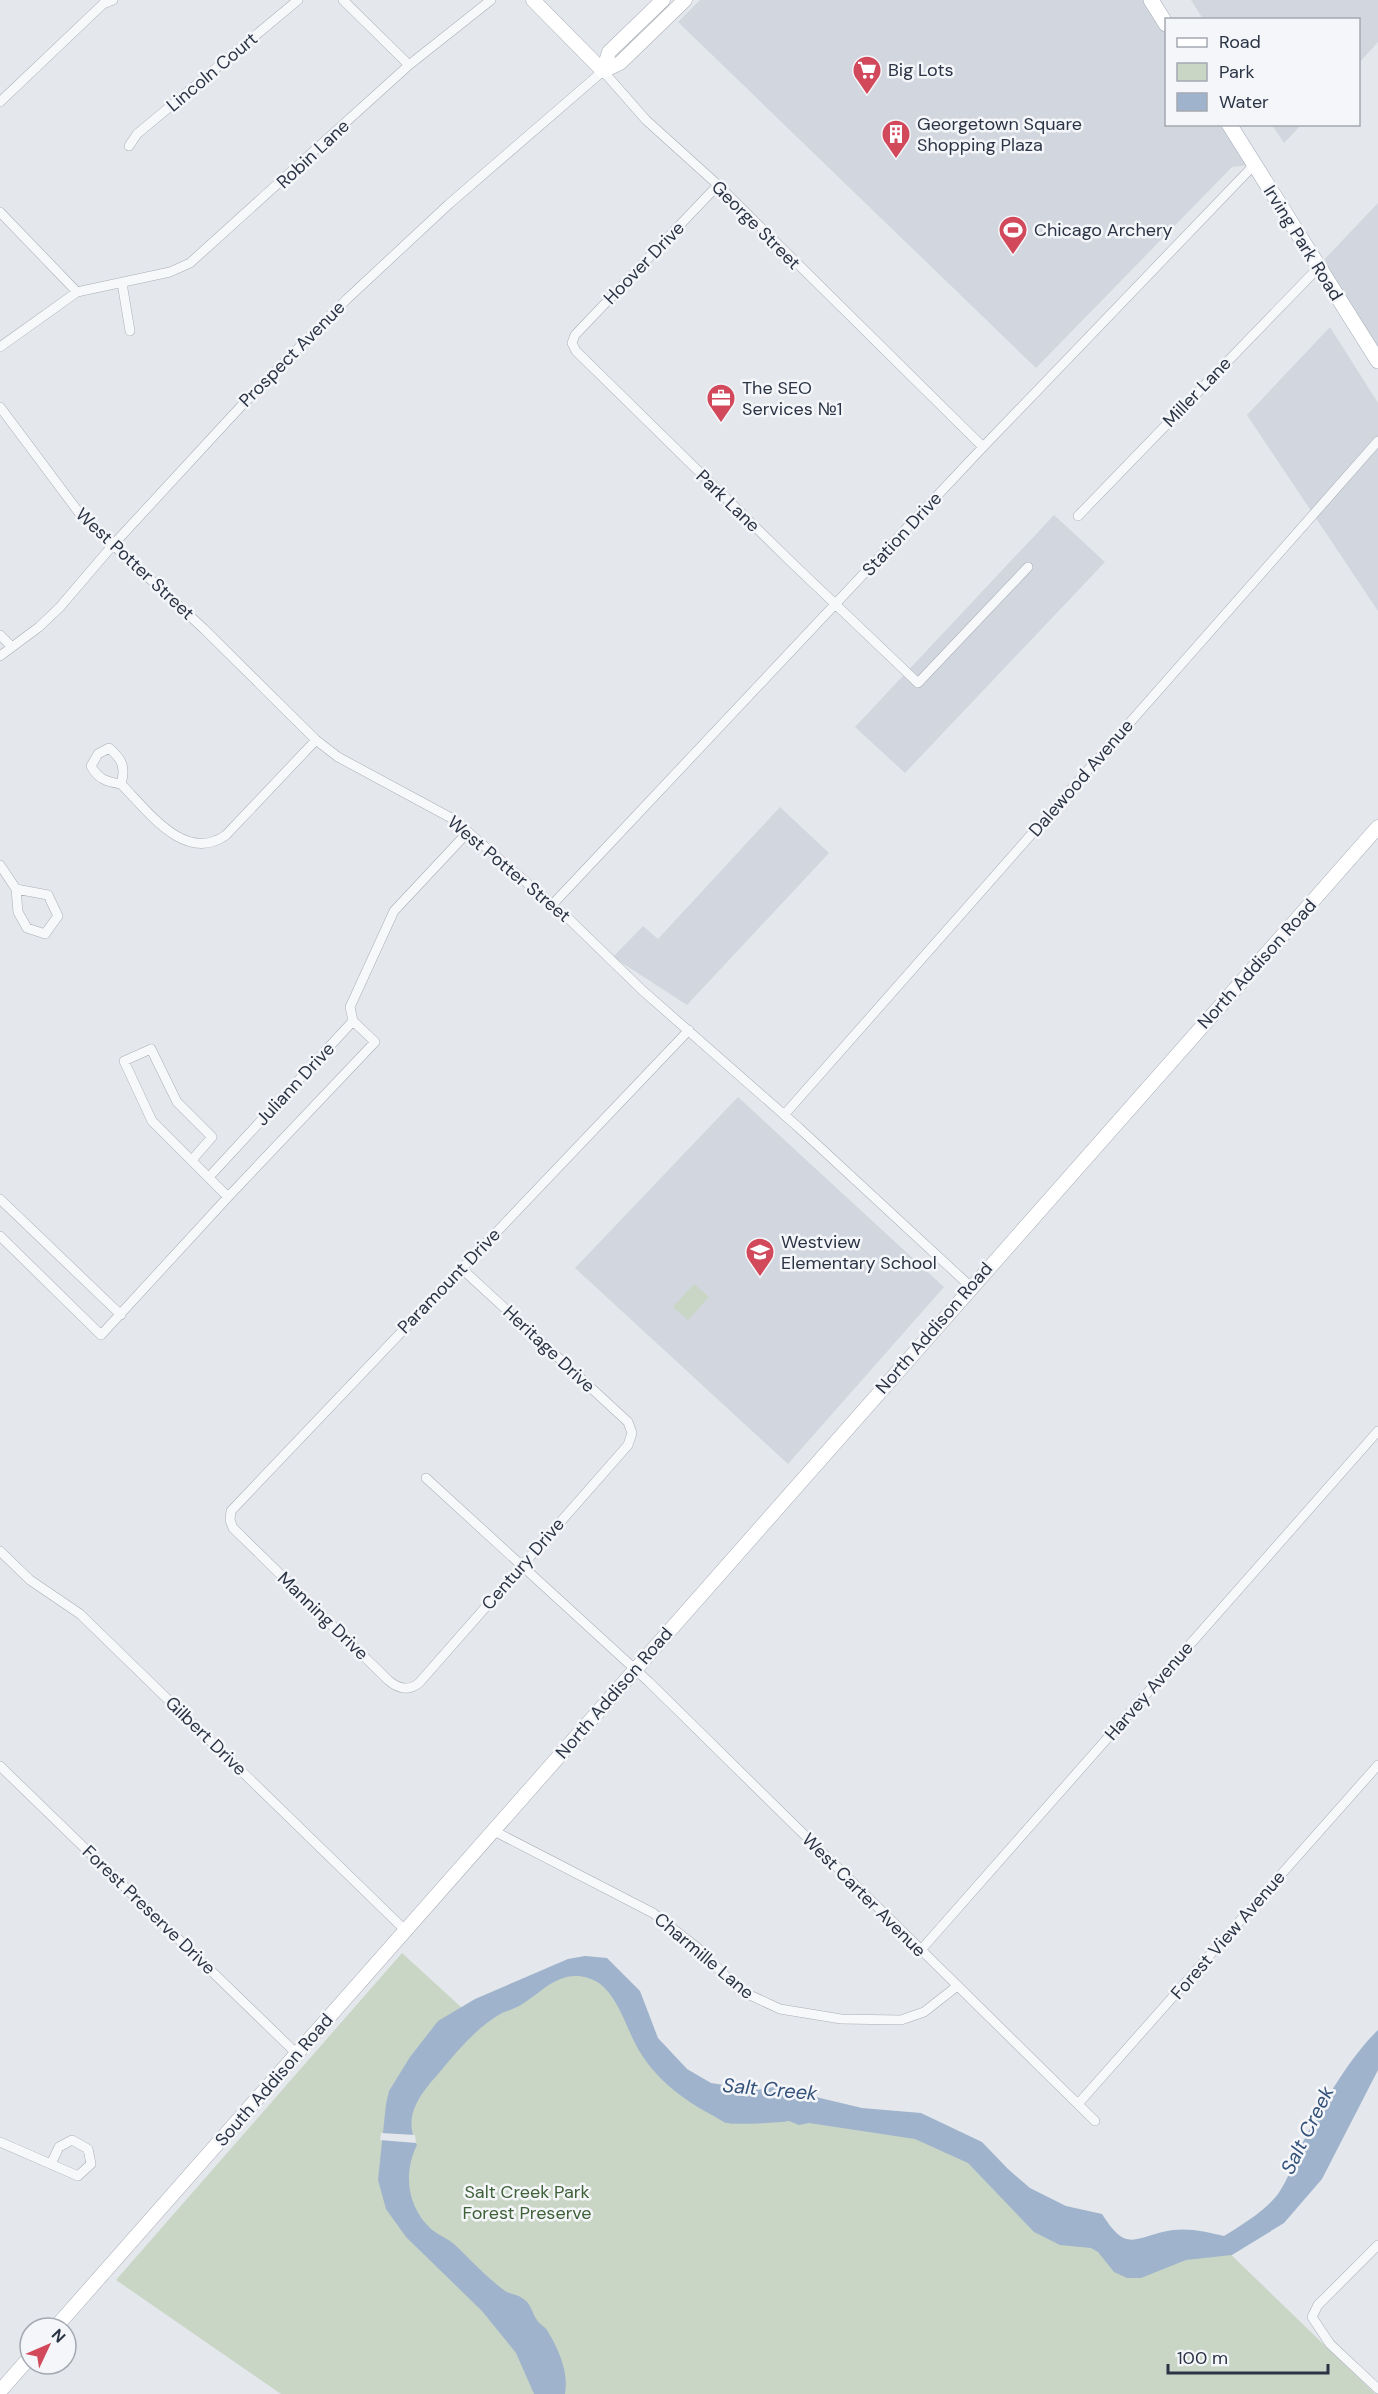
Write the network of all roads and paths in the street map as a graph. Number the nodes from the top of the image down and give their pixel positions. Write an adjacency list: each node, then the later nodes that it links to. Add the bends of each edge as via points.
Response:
1 (113, 0): 12 (street, via 103,4)
2 (298, 0): 14 (street, Lincoln Court, via 137,134)
3 (344, 0): 10 (street)
4 (491, 0): 10 (street, Robin Lane)
5 (533, 0): 11 (street, George Street)
6 (663, 0): 11 (street, Prospect Avenue, via 609,52)
7 (685, 0): 11 (street, Prospect Avenue, via 620,63)
8 (1151, 0): 9 (main road)
9 (1165, 21)
10 (409, 65): 19 (street, Robin Lane, via 190,263 170,273)
11 (603, 71): 16 (street, George Street, via 645,120); 29 (street, Prospect Avenue, via 449,204 347,299)
12 (0, 102)
13 (1229, 126): 15 (main road, Irving Park Road)
14 (129, 146)
15 (1254, 165): 18 (main road, Irving Park Road); 27 (street, Station Drive)
16 (718, 185): 22 (street, Hoover Drive, via 575,335); 27 (street, George Street)
17 (0, 212): 20 (street)
18 (1317, 269): 24 (main road, Irving Park Road); 28 (street, Miller Lane)
19 (122, 283): 20 (street, Robin Lane); 21 (street)
20 (77, 292): 23 (street, Robin Lane)
21 (130, 331)
22 (573, 343): 31 (street, Park Lane, via 576,351 637,412)
23 (0, 347)
24 (1378, 362)
25 (0, 407): 29 (street, West Potter Street, via 80,514)
26 (1378, 441): 44 (street, Dalewood Avenue)
27 (982, 447): 31 (street, Station Drive)
28 (1077, 516)
29 (112, 546): 33 (street, Prospect Avenue, via 60,607); 35 (street, West Potter Street, via 204,629)
30 (1028, 567): 31 (street, Park Lane, via 918,683)
31 (835, 605): 41 (street, Station Drive)
32 (0, 635): 33 (street)
33 (12, 647): 34 (street, Prospect Avenue)
34 (0, 656)
35 (316, 740): 36 (street, via 226,835 210,843 182,840); 38 (street, West Potter Street, via 453,819)
36 (121, 784)
37 (1378, 827): 51 (street, North Addison Road)
38 (468, 832): 41 (street, West Potter Street); 42 (street, via 394,911 350,1007)
39 (0, 865): 40 (street)
40 (16, 889): 40 (street, via 48,895 58,916 45,934 27,928 18,912)
41 (552, 905): 43 (street, West Potter Street)
42 (353, 1021): 46 (street, Juliann Drive); 47 (street, via 375,1042)
43 (689, 1030): 44 (street, West Potter Street); 50 (street, Paramount Drive)
44 (784, 1114): 51 (street, West Potter Street)
45 (192, 1160): 45 (street, via 152,1121 124,1061 151,1049 177,1102 212,1137); 46 (street)
46 (209, 1177): 47 (street)
47 (228, 1197): 52 (street)
48 (0, 1199): 52 (street)
49 (0, 1236): 52 (street, via 101,1335)
50 (461, 1268): 54 (street, Heritage Drive, via 628,1422); 56 (street, Paramount Drive, via 231,1511 230,1520)
51 (971, 1287): 59 (street, North Addison Road)
52 (121, 1315)
53 (1378, 1431): 65 (street, Harvey Avenue)
54 (632, 1433): 58 (street, Century Drive, via 628,1445)
55 (426, 1478): 58 (street, West Carter Avenue)
56 (242, 1537): 60 (street, Manning Drive, via 388,1680)
57 (0, 1551): 64 (street, Gilbert Drive, via 30,1580 80,1614)
58 (521, 1566): 59 (street, West Carter Avenue); 60 (street, Century Drive, via 418,1683)
59 (634, 1669): 63 (street, North Addison Road); 65 (street, West Carter Avenue)
60 (408, 1689)
61 (1378, 1765): 68 (street, Forest View Avenue)
62 (0, 1766): 67 (street, Forest Preserve Drive)
63 (494, 1831): 64 (street, South Addison Road); 66 (street, Charmille Lane, via 653,1913 699,1949 739,1990 780,2009 841,2019 901,2020 924,2012)
64 (406, 1931): 67 (street, South Addison Road)
65 (920, 1951): 66 (street, West Carter Avenue)
66 (956, 1987): 68 (street, West Carter Avenue)
67 (297, 2054): 73 (street, South Addison Road)
68 (1078, 2104): 69 (street, West Carter Avenue)
69 (1095, 2121)
70 (0, 2142): 71 (street)
71 (51, 2164): 71 (street, via 78,2176 91,2164 88,2149 72,2140 59,2147)
72 (1378, 2245): 75 (street, via 1318,2305 1312,2317 1330,2344)
73 (66, 2316)
74 (18, 2371): 76 (street)
75 (1378, 2389)
76 (0, 2391)

